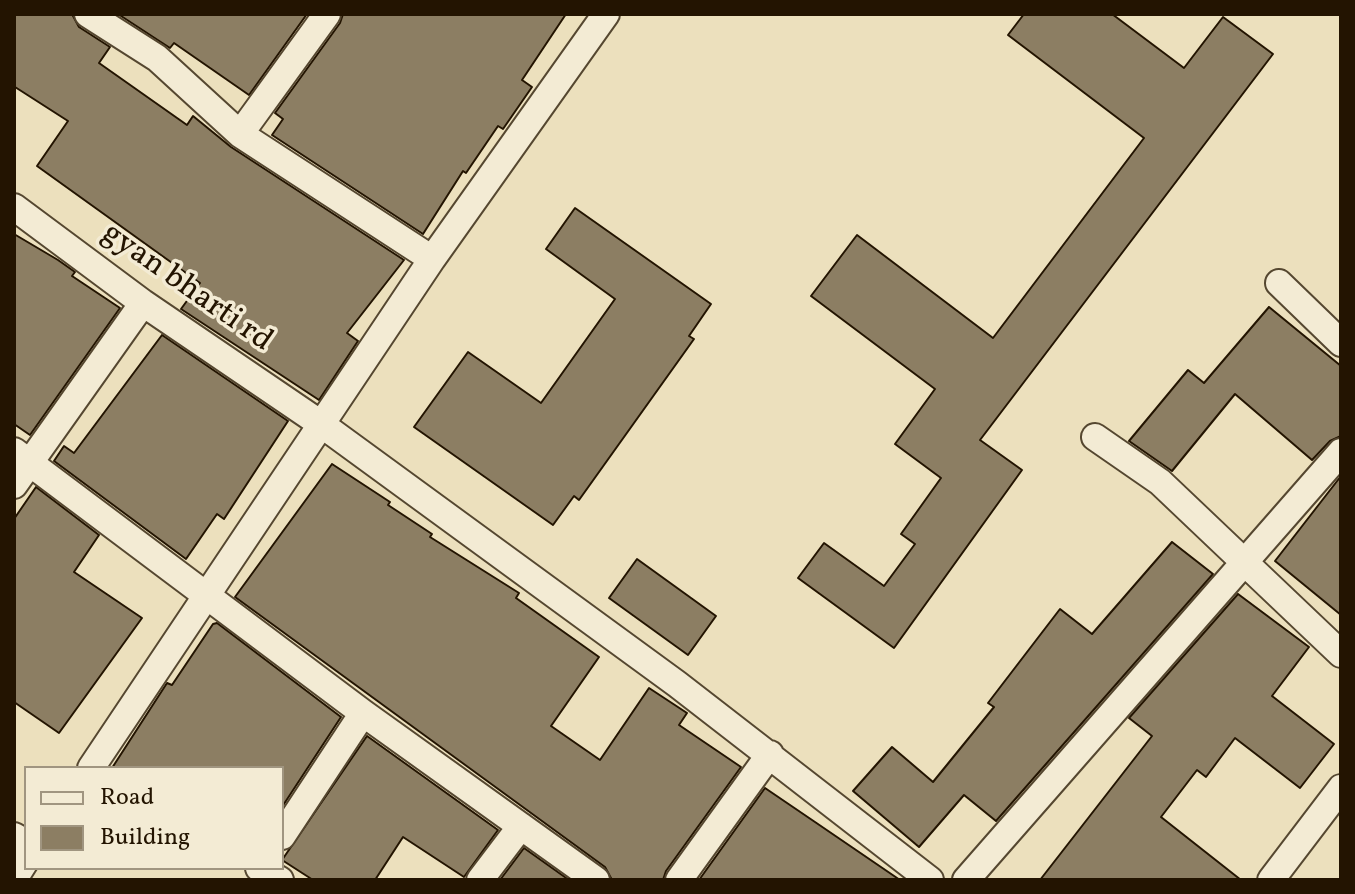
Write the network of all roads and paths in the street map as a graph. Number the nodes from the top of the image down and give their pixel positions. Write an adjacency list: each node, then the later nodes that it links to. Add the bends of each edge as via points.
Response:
1 (88, 14): 4 (street, via 157,58)
2 (327, 14): 4 (street)
3 (606, 14): 6 (street)
4 (240, 134): 6 (street)
5 (14, 207): 8 (street, gyan bharti rd)
6 (432, 259): 10 (street)
7 (1279, 283): 9 (street)
8 (143, 303): 10 (street, gyan bharti rd); 13 (street)
9 (1341, 343)
10 (321, 424): 16 (street); 19 (street, gyan bharti rd)
11 (1095, 437): 15 (street, via 1160,482)
12 (1341, 452): 15 (street)
13 (22, 457): 14 (street); 16 (street)
14 (14, 485)
15 (1242, 562): 17 (street); 28 (street)
16 (206, 593): 18 (street); 20 (street)
17 (1341, 654)
18 (363, 713): 22 (street); 23 (street)
19 (770, 754): 26 (street); 27 (street, gyan bharti rd)
20 (92, 766)
21 (1341, 788): 29 (street)
22 (521, 826): 24 (street); 25 (street)
23 (284, 833)
24 (480, 880)
25 (596, 880)
26 (679, 880)
27 (930, 880)
28 (966, 880)
29 (1271, 880)

